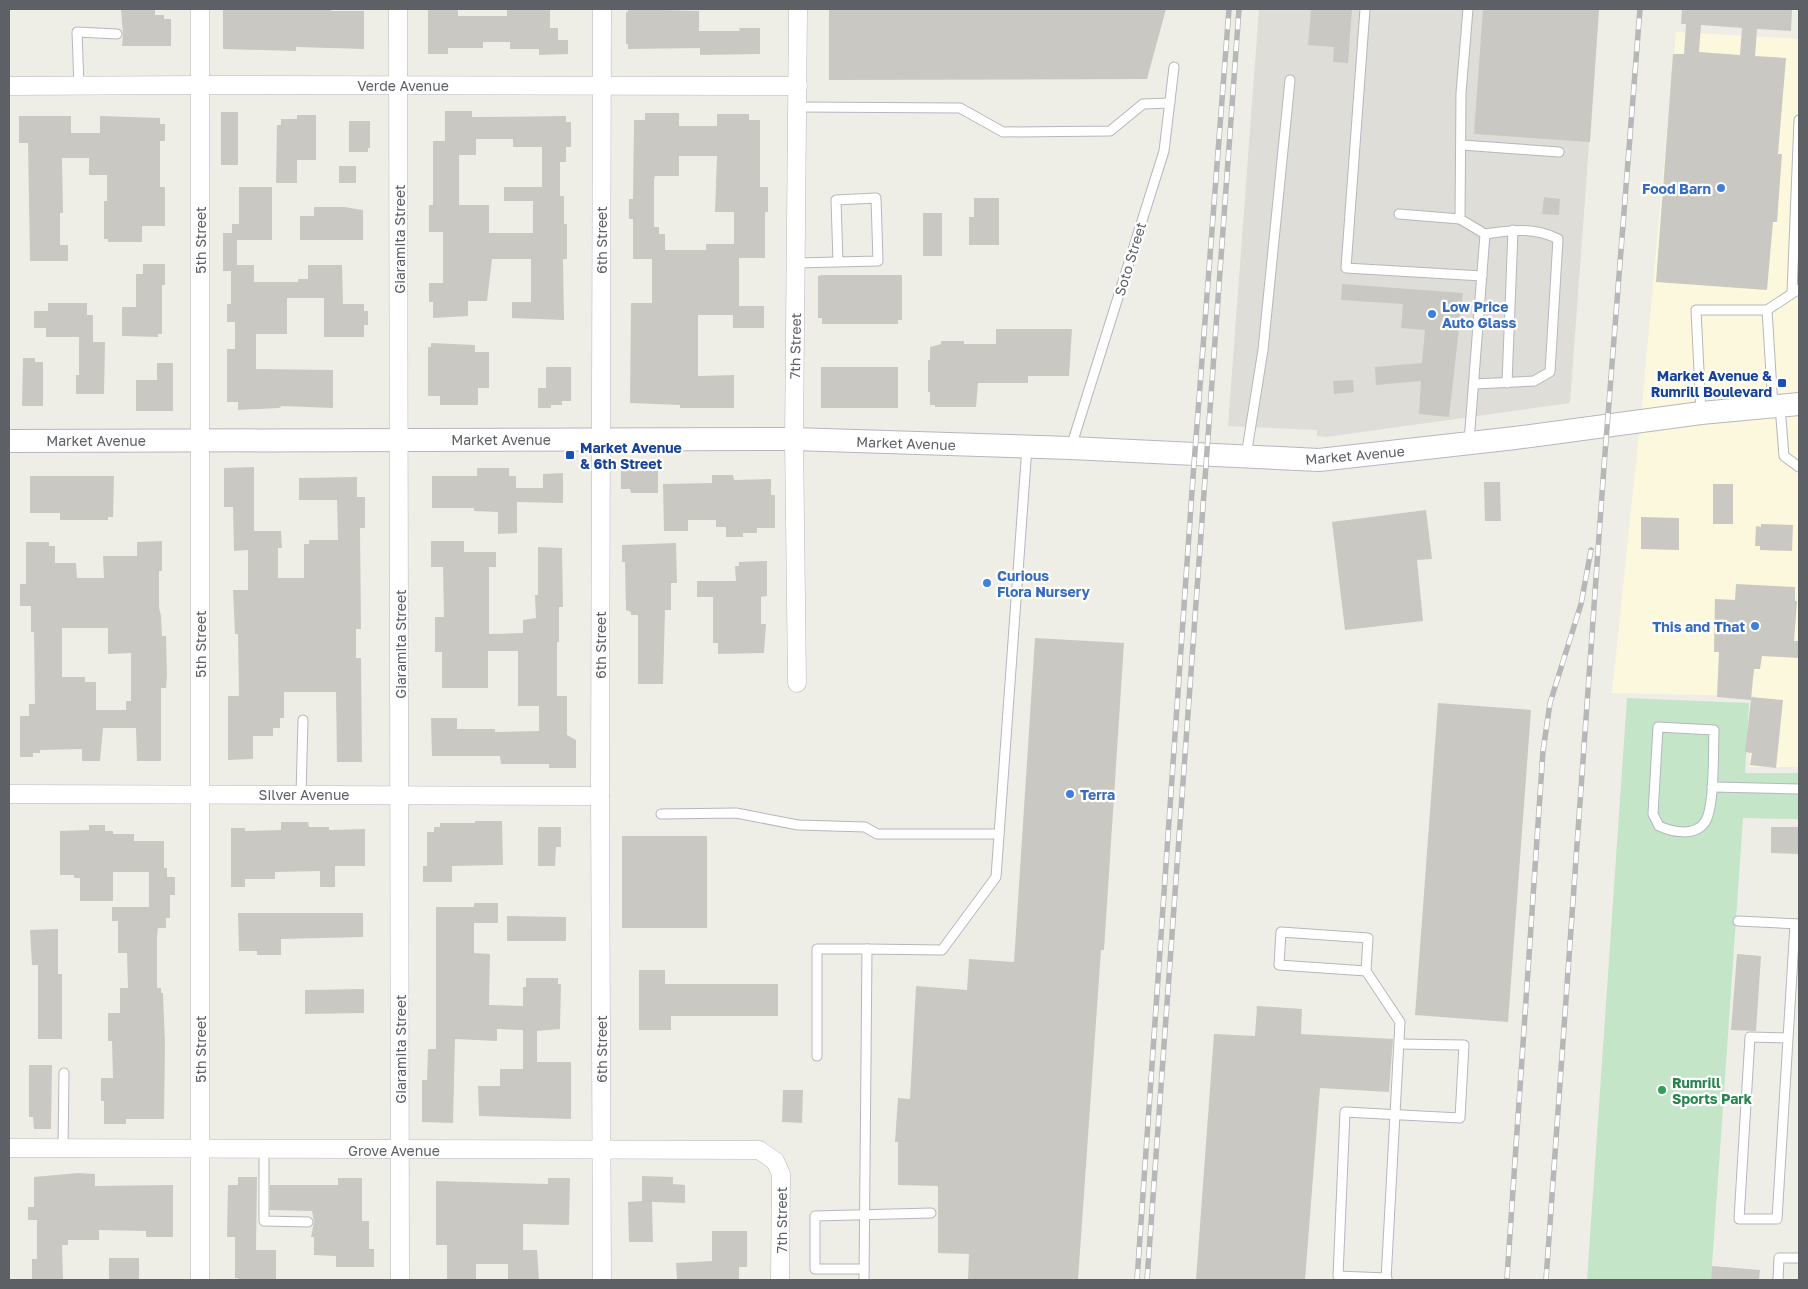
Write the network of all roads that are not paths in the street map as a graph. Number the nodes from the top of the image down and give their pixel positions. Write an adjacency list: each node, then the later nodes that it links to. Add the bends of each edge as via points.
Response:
1 (200, 9): 10 (street, 5th Street)
2 (398, 9): 11 (street, Giaramita Street)
3 (602, 9): 14 (street, 6th Street)
4 (798, 9): 15 (street, 7th Street)
5 (1365, 9): 27 (lane, via 1346,268)
6 (1468, 9): 19 (lane, via 1461,93)
7 (117, 34): 13 (lane, via 77,32)
8 (1174, 67): 16 (lane, Soto Street)
9 (1290, 80): 42 (lane, via 1263,350)
10 (200, 84): 11 (street, Verde Avenue); 13 (street, Verde Avenue); 35 (street, 5th Street)
11 (399, 85): 14 (street, Verde Avenue); 34 (street, Giaramita Street)
12 (9, 86): 13 (street, Verde Avenue)
13 (79, 86)
14 (602, 86): 15 (street, Verde Avenue); 36 (street, 6th Street)
15 (798, 86): 17 (street, 7th Street)
16 (1170, 103): 17 (lane, via 1143,104 1110,130 1003,132 960,108); 41 (lane, Soto Street, via 1164,151)
17 (798, 107): 26 (street, 7th Street)
18 (1799, 120): 28 (lane)
19 (1462, 145): 20 (lane); 22 (lane)
20 (1559, 152)
21 (1398, 214): 22 (lane)
22 (1460, 219): 24 (lane)
23 (1513, 230): 24 (lane); 30 (lane); 30 (lane, via 1542,231 1558,239 1550,372 1534,381)
24 (1485, 234): 27 (lane)
25 (838, 262): 25 (lane, via 878,261 876,198 836,200); 26 (lane)
26 (796, 263): 37 (street, 7th Street)
27 (1482, 276): 31 (lane)
28 (1795, 291): 29 (lane)
29 (1767, 310): 32 (lane); 33 (lane, via 1696,310)
30 (1507, 383): 31 (lane)
31 (1474, 384): 39 (lane)
32 (1784, 406): 33 (street, Market Avenue); 43 (lane, via 1784,456)
33 (1701, 414): 39 (street, Market Avenue)
34 (400, 438): 35 (street, Market Avenue); 36 (street, Market Avenue); 51 (street, Giaramita Street)
35 (200, 439): 38 (street, Market Avenue); 48 (street, 5th Street)
36 (600, 439): 37 (street, Market Avenue); 52 (street, 6th Street)
37 (794, 439): 40 (street, Market Avenue); 44 (street, 7th Street)
38 (9, 441)
39 (1469, 444): 42 (street, Market Avenue, via 1319,460)
40 (1028, 447): 41 (street, Market Avenue); 54 (lane)
41 (1070, 448): 42 (street, Market Avenue)
42 (1246, 457)
43 (1799, 467)
44 (796, 683)
45 (303, 720): 50 (lane)
46 (1712, 787): 46 (lane, via 1714,730 1658,727 1654,814 1659,826 1672,832 1692,832 1705,824); 47 (lane)
47 (1799, 789)
48 (200, 793): 49 (street, Silver Avenue); 50 (street, Silver Avenue); 67 (street, 5th Street)
49 (9, 794)
50 (301, 794): 51 (street, Silver Avenue)
51 (400, 795): 52 (street, Silver Avenue); 69 (street, Giaramita Street)
52 (600, 796): 66 (street, 6th Street)
53 (661, 814): 54 (lane, via 736,813 798,825 865,827 877,834)
54 (999, 834): 57 (lane, via 996,877 942,950)
55 (1738, 921): 56 (lane)
56 (1797, 924): 59 (lane)
57 (867, 949): 61 (lane, via 817,949); 72 (lane)
58 (1366, 971): 58 (lane, via 1279,965 1281,932 1368,938); 60 (lane, via 1400,1022)
59 (1788, 1038): 59 (lane, via 1777,1219 1739,1219 1750,1037)
60 (1399, 1044): 63 (lane); 63 (lane, via 1464,1045 1460,1118)
61 (817, 1056)
62 (64, 1073): 65 (lane)
63 (1396, 1116): 76 (lane); 76 (lane, via 1346,1112 1338,1276)
64 (9, 1148): 65 (street, Grove Avenue)
65 (63, 1149): 67 (street, Grove Avenue)
66 (602, 1149): 69 (street, Grove Avenue); 70 (street, Grove Avenue, via 759,1150); 79 (street, 6th Street)
67 (200, 1150): 68 (street, Grove Avenue); 77 (street, 5th Street)
68 (264, 1150): 69 (street, Grove Avenue); 73 (lane, via 264,1221)
69 (400, 1150): 78 (street, Giaramita Street)
70 (776, 1161): 80 (street, 7th Street, via 781,1174)
71 (931, 1213): 72 (lane)
72 (864, 1214): 75 (lane); 75 (lane, via 815,1216 815,1269)
73 (308, 1222)
74 (1799, 1258): 82 (lane, via 1779,1258)
75 (864, 1269): 81 (lane)
76 (1386, 1279)
77 (200, 1280)
78 (400, 1280)
79 (602, 1280)
80 (780, 1280)
81 (864, 1280)
82 (1778, 1280)

